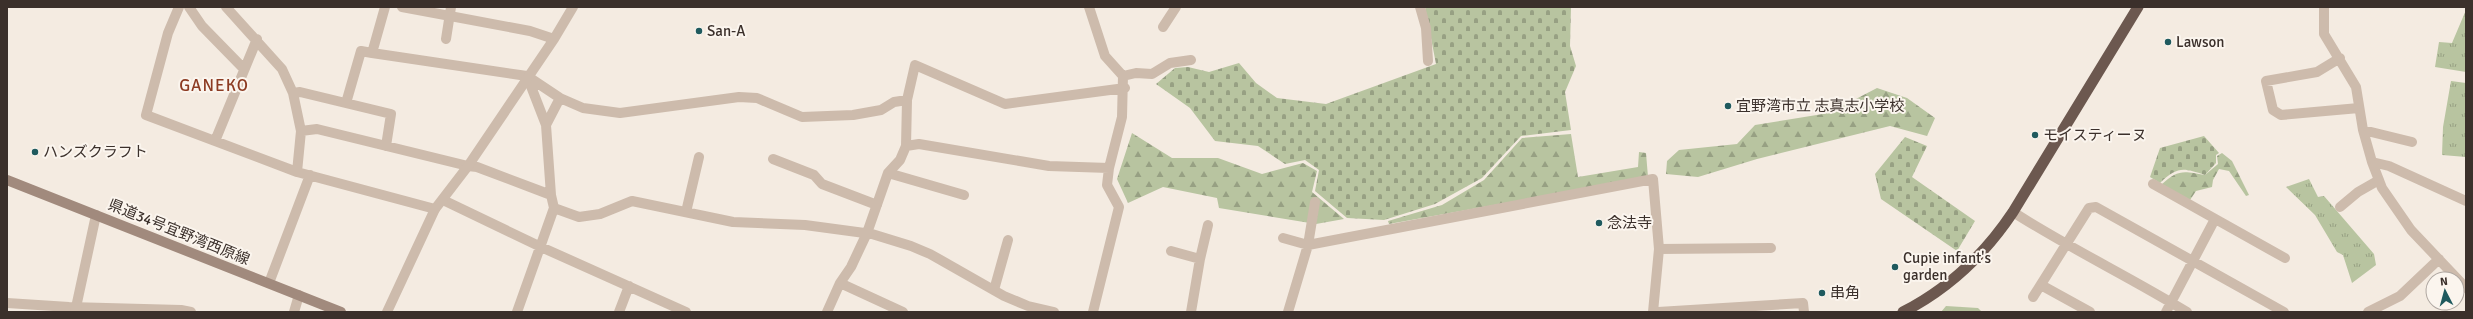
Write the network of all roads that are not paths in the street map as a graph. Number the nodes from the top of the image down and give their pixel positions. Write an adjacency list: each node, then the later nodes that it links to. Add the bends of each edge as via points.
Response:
1 (178, 7): 33 (street, via 168,33 146,115)
2 (189, 7): 21 (street, via 202,26)
3 (226, 7): 16 (street)
4 (386, 7): 17 (street)
5 (402, 7): 12 (street)
6 (573, 7): 15 (street)
7 (1089, 7): 23 (street, via 1105,56)
8 (1176, 7): 13 (street)
9 (1420, 7): 20 (street, via 1426,28)
10 (2138, 7): 58 (highway)
11 (2324, 7): 18 (street, via 2324,34)
12 (450, 12): 14 (street); 15 (street)
13 (1163, 27)
14 (446, 39)
15 (554, 39): 22 (street)
16 (257, 40): 21 (street); 25 (street, via 282,69)
17 (372, 53): 22 (street); 28 (street, via 361,51)
18 (2340, 58): 29 (street, via 2356,87); 29 (street, via 2317,72 2266,81 2273,110 2281,115)
19 (1191, 60): 23 (street, via 1170,63 1152,74 1136,73)
20 (1428, 61)
21 (244, 69): 33 (street)
22 (527, 76): 26 (street); 30 (street); 40 (street)
23 (1124, 76): 24 (street)
24 (1125, 88): 27 (street, via 1005,104 915,65); 41 (street, via 1122,117)
25 (293, 93): 28 (street, via 300,92); 31 (street)
26 (560, 98): 27 (street, via 583,108 620,113 712,99 756,98 802,117 854,115 881,110 894,102); 30 (street)
27 (908, 100): 36 (street)
28 (346, 103): 35 (street, via 392,114)
29 (2359, 108): 32 (street)
30 (546, 125): 48 (street)
31 (301, 130): 35 (street, via 317,129); 42 (street)
32 (2363, 130): 34 (street); 39 (street)
33 (215, 141): 42 (street)
34 (2412, 142)
35 (386, 146): 40 (street)
36 (906, 146): 41 (street, via 919,144 1049,166); 43 (street, via 900,160)
37 (699, 157): 57 (street)
38 (773, 159): 53 (street, via 814,175 822,184)
39 (2372, 162): 46 (street); 51 (street, via 2390,166)
40 (468, 166): 48 (street, via 477,167); 50 (street)
41 (1109, 168): 99 (street, via 1107,185 1119,207)
42 (297, 172): 44 (street)
43 (888, 173): 49 (street); 53 (street)
44 (310, 175): 56 (street); 75 (street)
45 (7, 180): 59 (main road, 県道34号宜野湾西原線)
46 (2379, 180): 54 (street, via 2358,192); 73 (street, via 2411,230)
47 (2153, 184): 60 (street)
48 (551, 195): 55 (street)
49 (964, 195)
50 (443, 200): 56 (street); 67 (street)
51 (2466, 201)
52 (1314, 202): 66 (street)
53 (877, 206): 62 (street)
54 (2340, 207)
55 (554, 208): 57 (street, via 579,217 600,214 632,201); 67 (street)
56 (436, 209): 92 (street)
57 (686, 212): 62 (street, via 733,222 806,225)
58 (2012, 212): 65 (street); 88 (highway, via 1990,244 1953,280)
59 (96, 215): 75 (main road, 県道34号宜野湾西原線); 86 (street)
60 (2215, 219): 71 (street); 74 (street)
61 (1208, 225): 72 (street)
62 (867, 233): 76 (street, via 851,267); 80 (street, via 911,246)
63 (1283, 238): 66 (street)
64 (1008, 240): 80 (street)
65 (2065, 244): 74 (street, via 2089,208 2096,207); 77 (street); 83 (street)
66 (1308, 245): 69 (street, via 1653,179); 101 (street)
67 (541, 247): 78 (street); 93 (street)
68 (1771, 248): 69 (street)
69 (1658, 250): 102 (street)
70 (1171, 252): 72 (street)
71 (2285, 258)
72 (1200, 259): 100 (street)
73 (2439, 259): 79 (street); 109 (street, via 2400,296)
74 (2194, 262): 83 (street); 108 (street)
75 (269, 283): 81 (main road, 県道34号宜野湾西原線)
76 (840, 283): 96 (street); 97 (street)
77 (2041, 284): 82 (street); 105 (street)
78 (628, 286): 94 (street); 95 (street)
79 (2466, 288)
80 (994, 290): 85 (street)
81 (299, 295): 90 (street); 91 (main road, 県道34号宜野湾西原線)
82 (2033, 297)
83 (2171, 302): 106 (street); 107 (street)
84 (7, 303): 86 (street)
85 (1027, 309): 98 (street)
86 (75, 310): 87 (street)
87 (149, 310): 89 (street)
88 (1911, 310)
89 (191, 312)
90 (294, 312)
91 (341, 312)
92 (387, 312)
93 (517, 312)
94 (619, 312)
95 (686, 312)
96 (827, 312)
97 (903, 312)
98 (1054, 312)
99 (1093, 312)
100 (1190, 312)
101 (1288, 312)
102 (1653, 312)
103 (1658, 312): 104 (street, via 1803,302)
104 (1804, 312)
105 (2090, 312)
106 (2166, 312)
107 (2187, 312)
108 (2284, 312)
109 (2368, 312)

